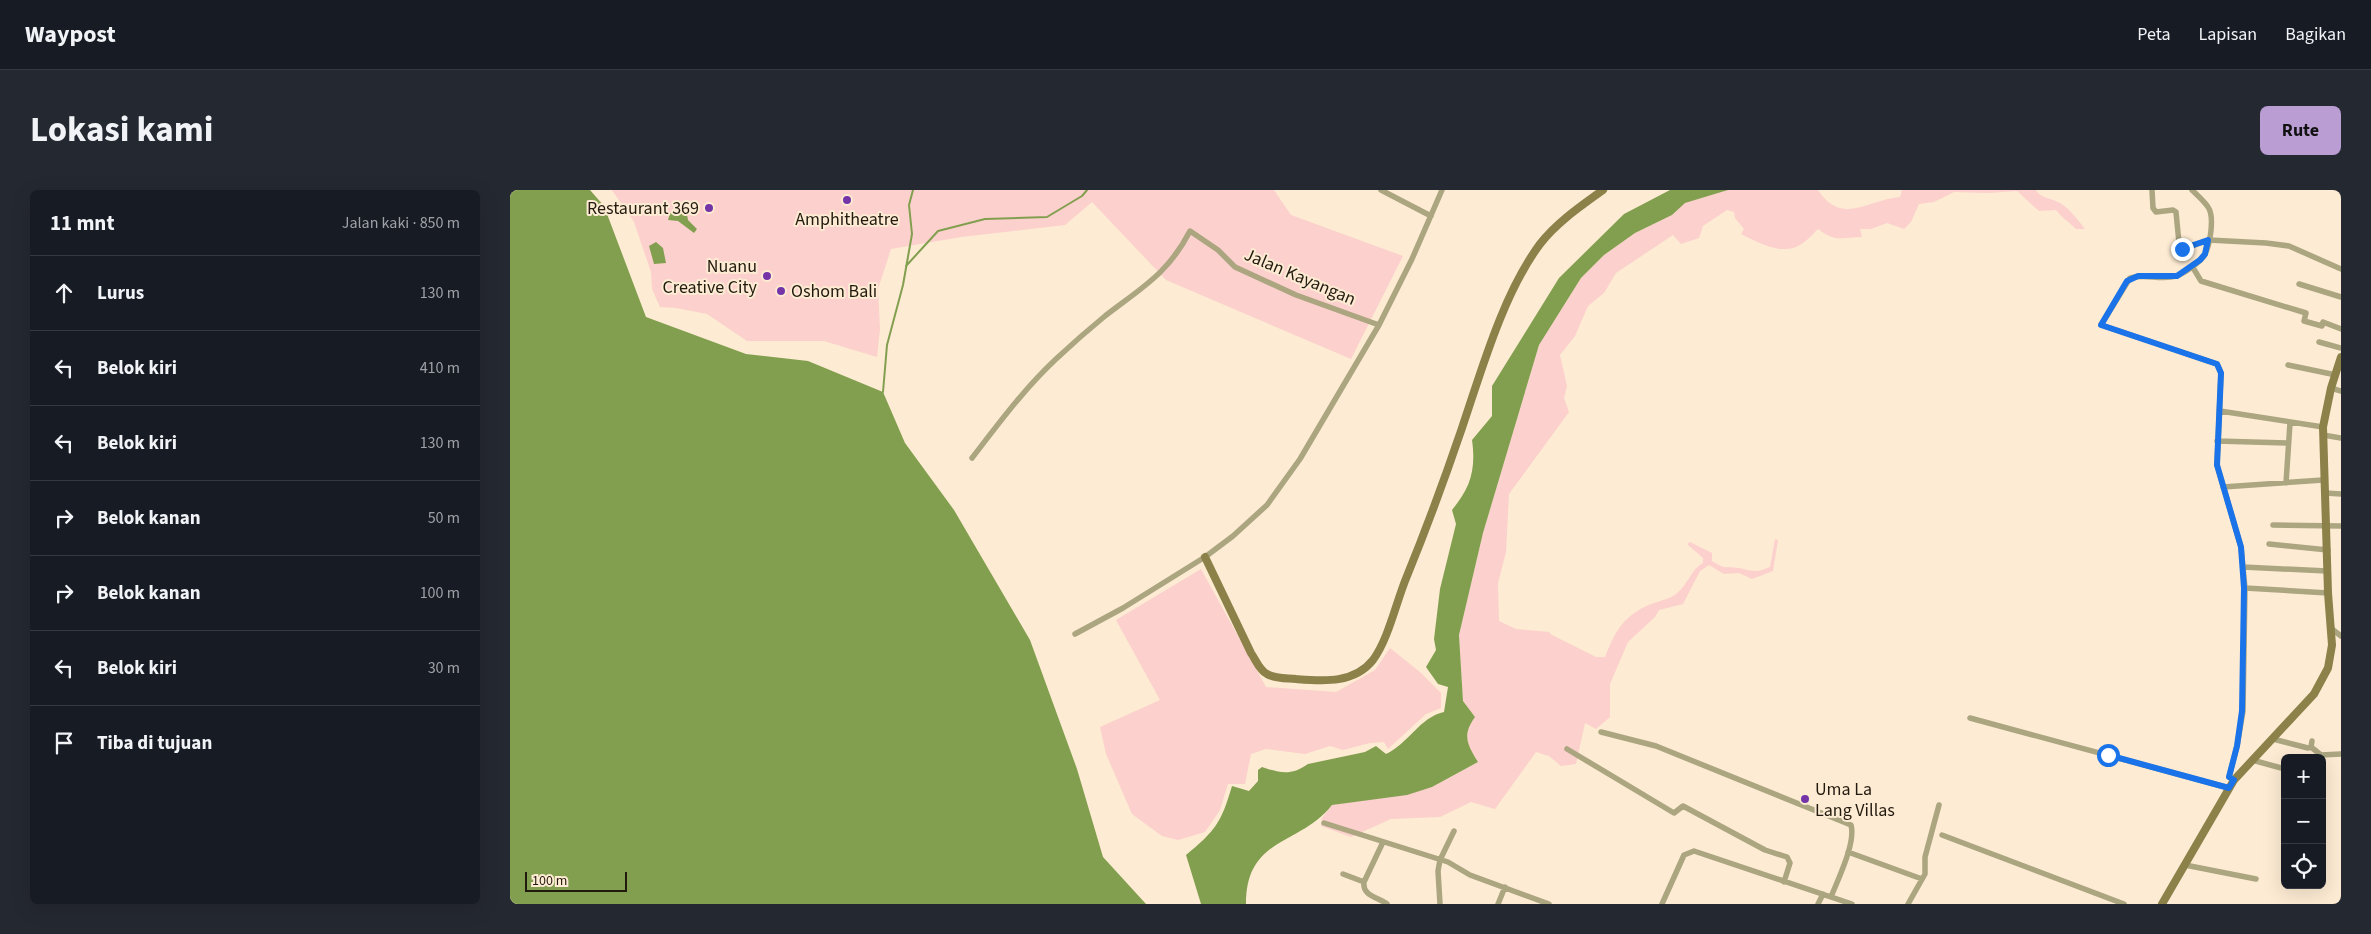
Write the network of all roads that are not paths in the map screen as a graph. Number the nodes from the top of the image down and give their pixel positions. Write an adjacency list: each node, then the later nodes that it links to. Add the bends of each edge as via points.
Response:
1 (1381, 190): 6 (street)
2 (1442, 190): 6 (street)
3 (1603, 190): 38 (street, via 1547,236 1517,284 1486,356 1426,531 1388,628 1377,653 1366,667 1353,676 1330,681 1268,675 1251,653)
4 (2152, 190): 7 (street, via 2156,212 2176,212 2181,248)
5 (2192, 190): 7 (street, via 2209,210)
6 (1431, 216): 12 (street)
7 (2208, 240): 8 (street, via 2205,254); 9 (street, via 2289,246)
8 (2192, 266): 13 (street, via 2202,281 2306,313 2304,321 2322,326 2323,322); 21 (street, via 2177,276 2130,278 2101,325 2217,364 2221,373)
9 (2341, 269)
10 (2300, 284): 11 (street)
11 (2341, 298)
12 (1379, 325): 27 (street, Jalan Kayangan, via 1296,295 1235,267 1218,250 1190,231 1177,254 1155,280 1105,316 1036,379); 38 (street, via 1326,417 1278,490 1254,518)
13 (2341, 329)
14 (2319, 342): 15 (street)
15 (2341, 348)
16 (2340, 362): 18 (street)
17 (2288, 365): 18 (street)
18 (2336, 375): 19 (street)
19 (2331, 388): 20 (street); 23 (street)
20 (2341, 390)
21 (2220, 411): 22 (street); 25 (street)
22 (2290, 423): 23 (street); 26 (street)
23 (2323, 431): 24 (street); 28 (street)
24 (2341, 438)
25 (2217, 440): 26 (street); 30 (street, via 2217,465)
26 (2288, 443): 29 (street)
27 (972, 458)
28 (2324, 480): 29 (street); 31 (street)
29 (2286, 483): 30 (street)
30 (2223, 487): 39 (street, via 2241,547)
31 (2325, 493): 32 (street); 34 (street)
32 (2341, 494)
33 (2273, 525): 34 (street)
34 (2327, 526): 35 (street); 37 (street)
35 (2341, 526)
36 (2269, 544): 37 (street)
37 (2328, 550): 40 (street)
38 (1205, 558): 44 (street)
39 (2243, 567): 40 (street); 41 (street)
40 (2327, 571): 42 (street)
41 (2244, 588): 42 (street); 53 (street, via 2242,711 2229,777)
42 (2328, 593): 43 (street)
43 (2332, 629): 45 (street); 48 (street, via 2332,656 2322,681)
44 (1076, 634)
45 (2341, 636)
46 (1970, 718): 54 (street)
47 (1601, 732): 60 (street, via 1656,746 1851,825 1853,831)
48 (2273, 739): 50 (street, via 2312,744 2321,755); 51 (street)
49 (1568, 749): 67 (street, via 1674,813 1683,806 1765,850 1787,857 1790,863)
50 (2341, 754)
51 (2252, 760): 52 (street); 53 (street)
52 (2281, 768)
53 (2234, 780): 54 (street)
54 (2229, 788): 62 (street)
55 (1939, 806): 64 (street)
56 (1324, 823): 59 (street)
57 (1454, 831): 61 (street)
58 (1942, 835): 80 (street)
59 (1383, 842): 61 (street); 66 (street)
60 (1848, 852): 64 (street); 70 (street)
61 (1440, 860): 68 (street); 73 (street)
62 (2186, 865): 65 (street); 81 (street)
63 (1343, 874): 66 (street)
64 (1922, 879): 79 (street)
65 (2256, 879)
66 (1364, 882): 72 (street, via 1365,892)
67 (1784, 882): 69 (street); 76 (street, via 1700,852 1688,851)
68 (1505, 887): 71 (street); 74 (street)
69 (1823, 894): 70 (street); 77 (street)
70 (1831, 897): 78 (street)
71 (1530, 901): 75 (street)
72 (1387, 904)
73 (1440, 904)
74 (1498, 904)
75 (1549, 904)
76 (1662, 904)
77 (1818, 904)
78 (1852, 904)
79 (1908, 904)
80 (2124, 904)
81 (2162, 904)

